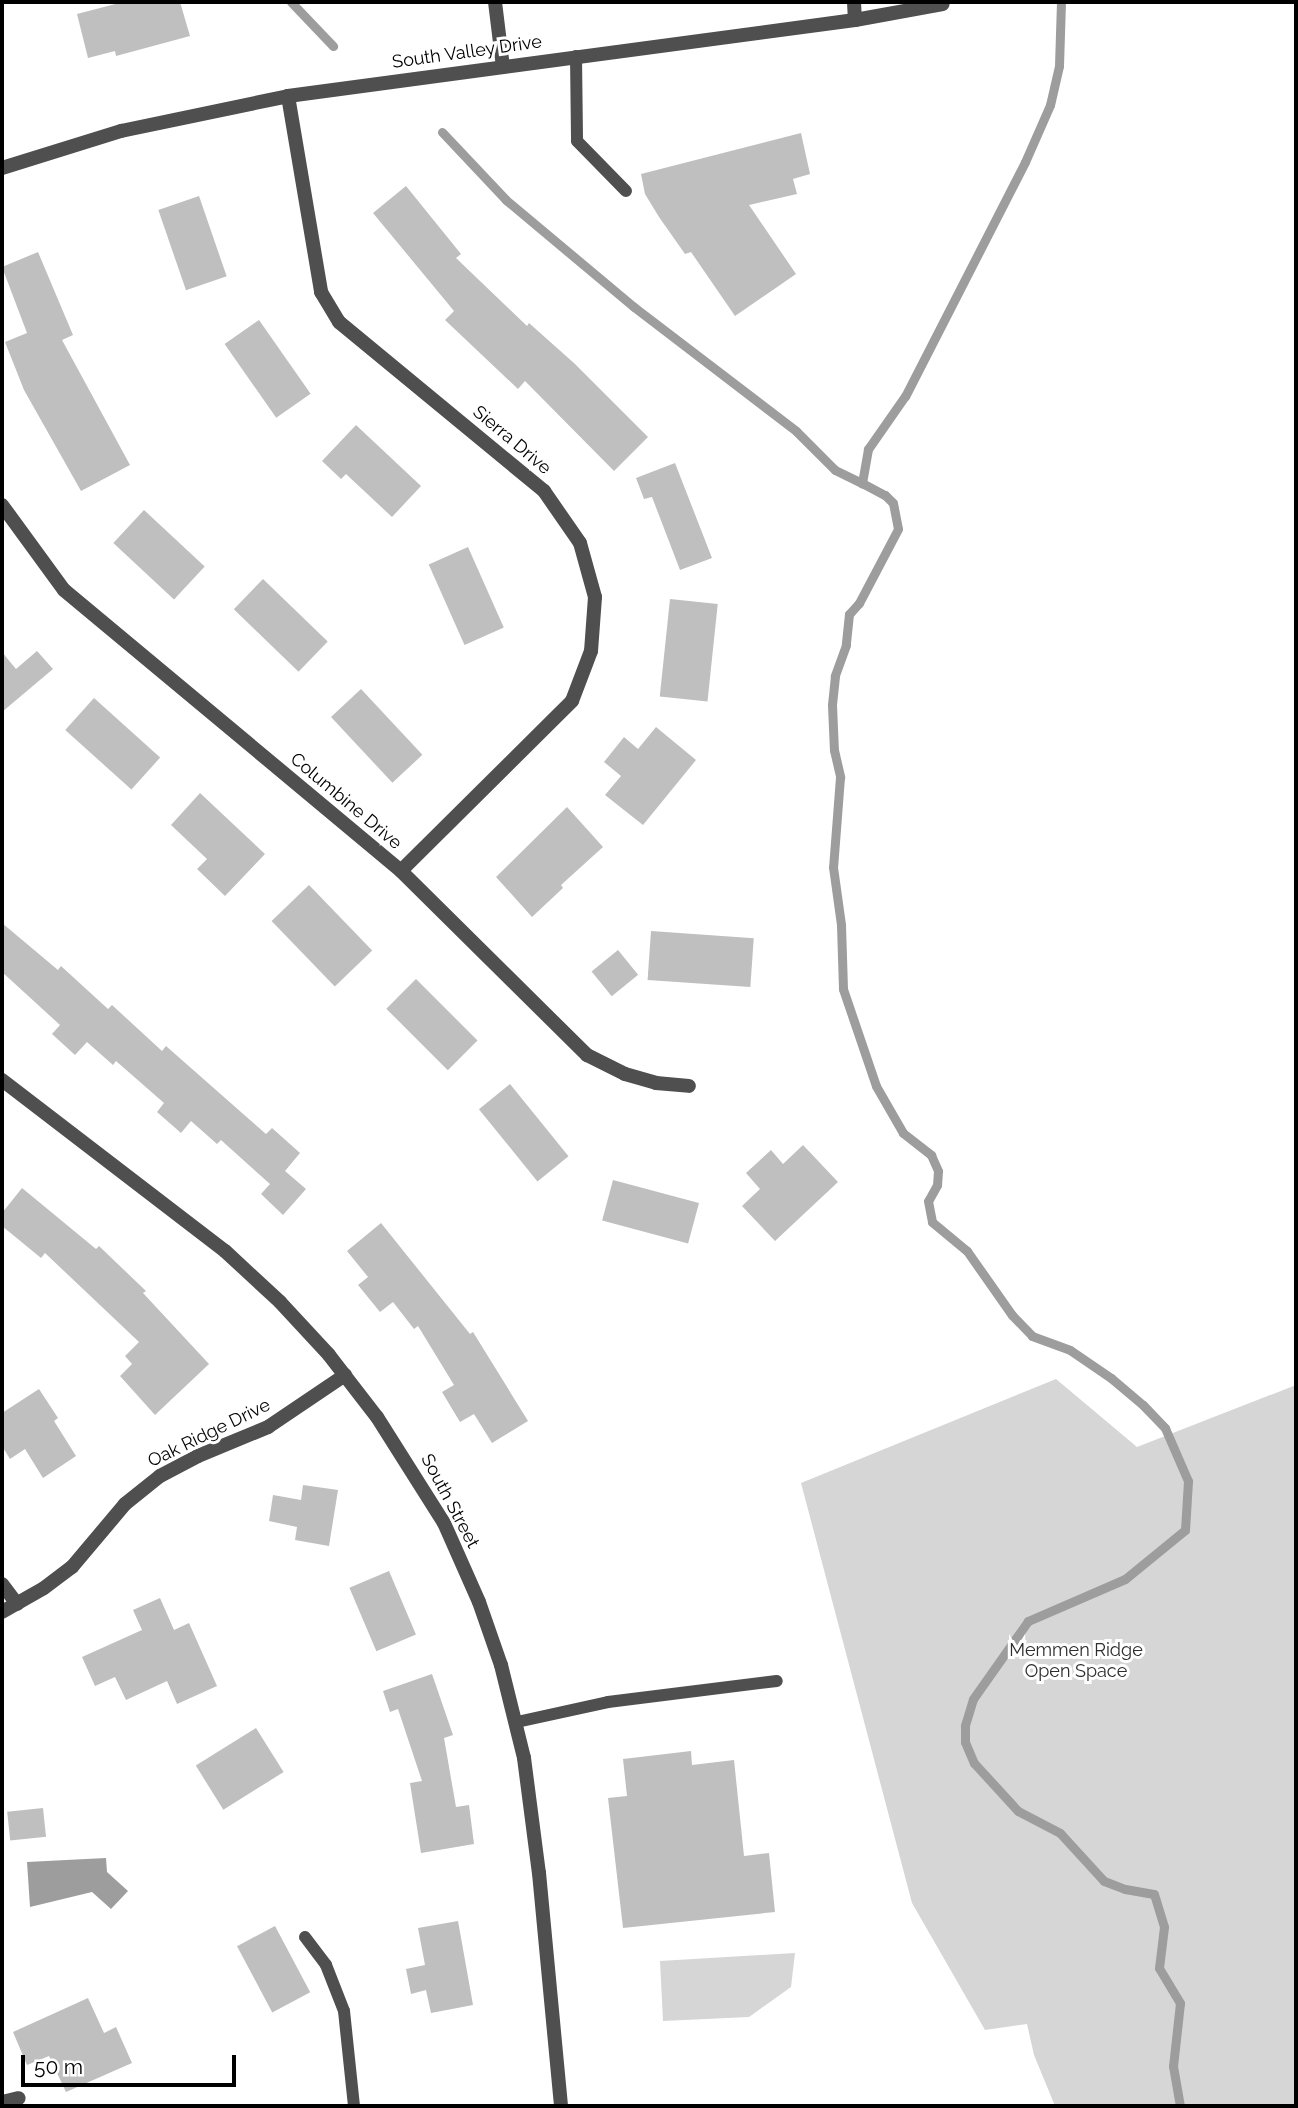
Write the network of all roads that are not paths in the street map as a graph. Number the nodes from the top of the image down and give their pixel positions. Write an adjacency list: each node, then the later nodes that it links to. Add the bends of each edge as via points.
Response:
1 (495, 2): 6 (street)
2 (854, 2): 4 (street)
3 (943, 4): 4 (street, South Valley Drive)
4 (855, 20): 5 (street, South Valley Drive)
5 (576, 56): 6 (street, South Valley Drive); 9 (lane, via 577,141)
6 (503, 67): 7 (street, South Valley Drive)
7 (288, 96): 8 (street, South Valley Drive, via 121,131); 11 (street, Sierra Drive, via 321,292 339,322 544,491 580,543 595,597 592,651 572,701)
8 (2, 168)
9 (626, 191)
10 (2, 505): 11 (street, Columbine Drive, via 64,590)
11 (401, 871): 13 (street, Columbine Drive, via 587,1055 625,1074)
12 (2, 1080): 14 (street, South Street, via 225,1251 306,1328)
13 (689, 1086)
14 (345, 1375): 16 (street, Oak Ridge Drive, via 268,1427 160,1476 125,1504 72,1567); 19 (street, South Street, via 408,1462 444,1523 479,1602)
15 (2, 1584): 16 (street)
16 (17, 1604): 17 (street, Oak Ridge Drive)
17 (2, 1612)
18 (777, 1681): 19 (lane, via 608,1702)
19 (517, 1722): 24 (street, South Street, via 532,1809)
20 (304, 1937): 23 (lane, via 326,1965 344,2011)
21 (19, 2098): 22 (street)
22 (2, 2102)
23 (354, 2106)
24 (561, 2106)

